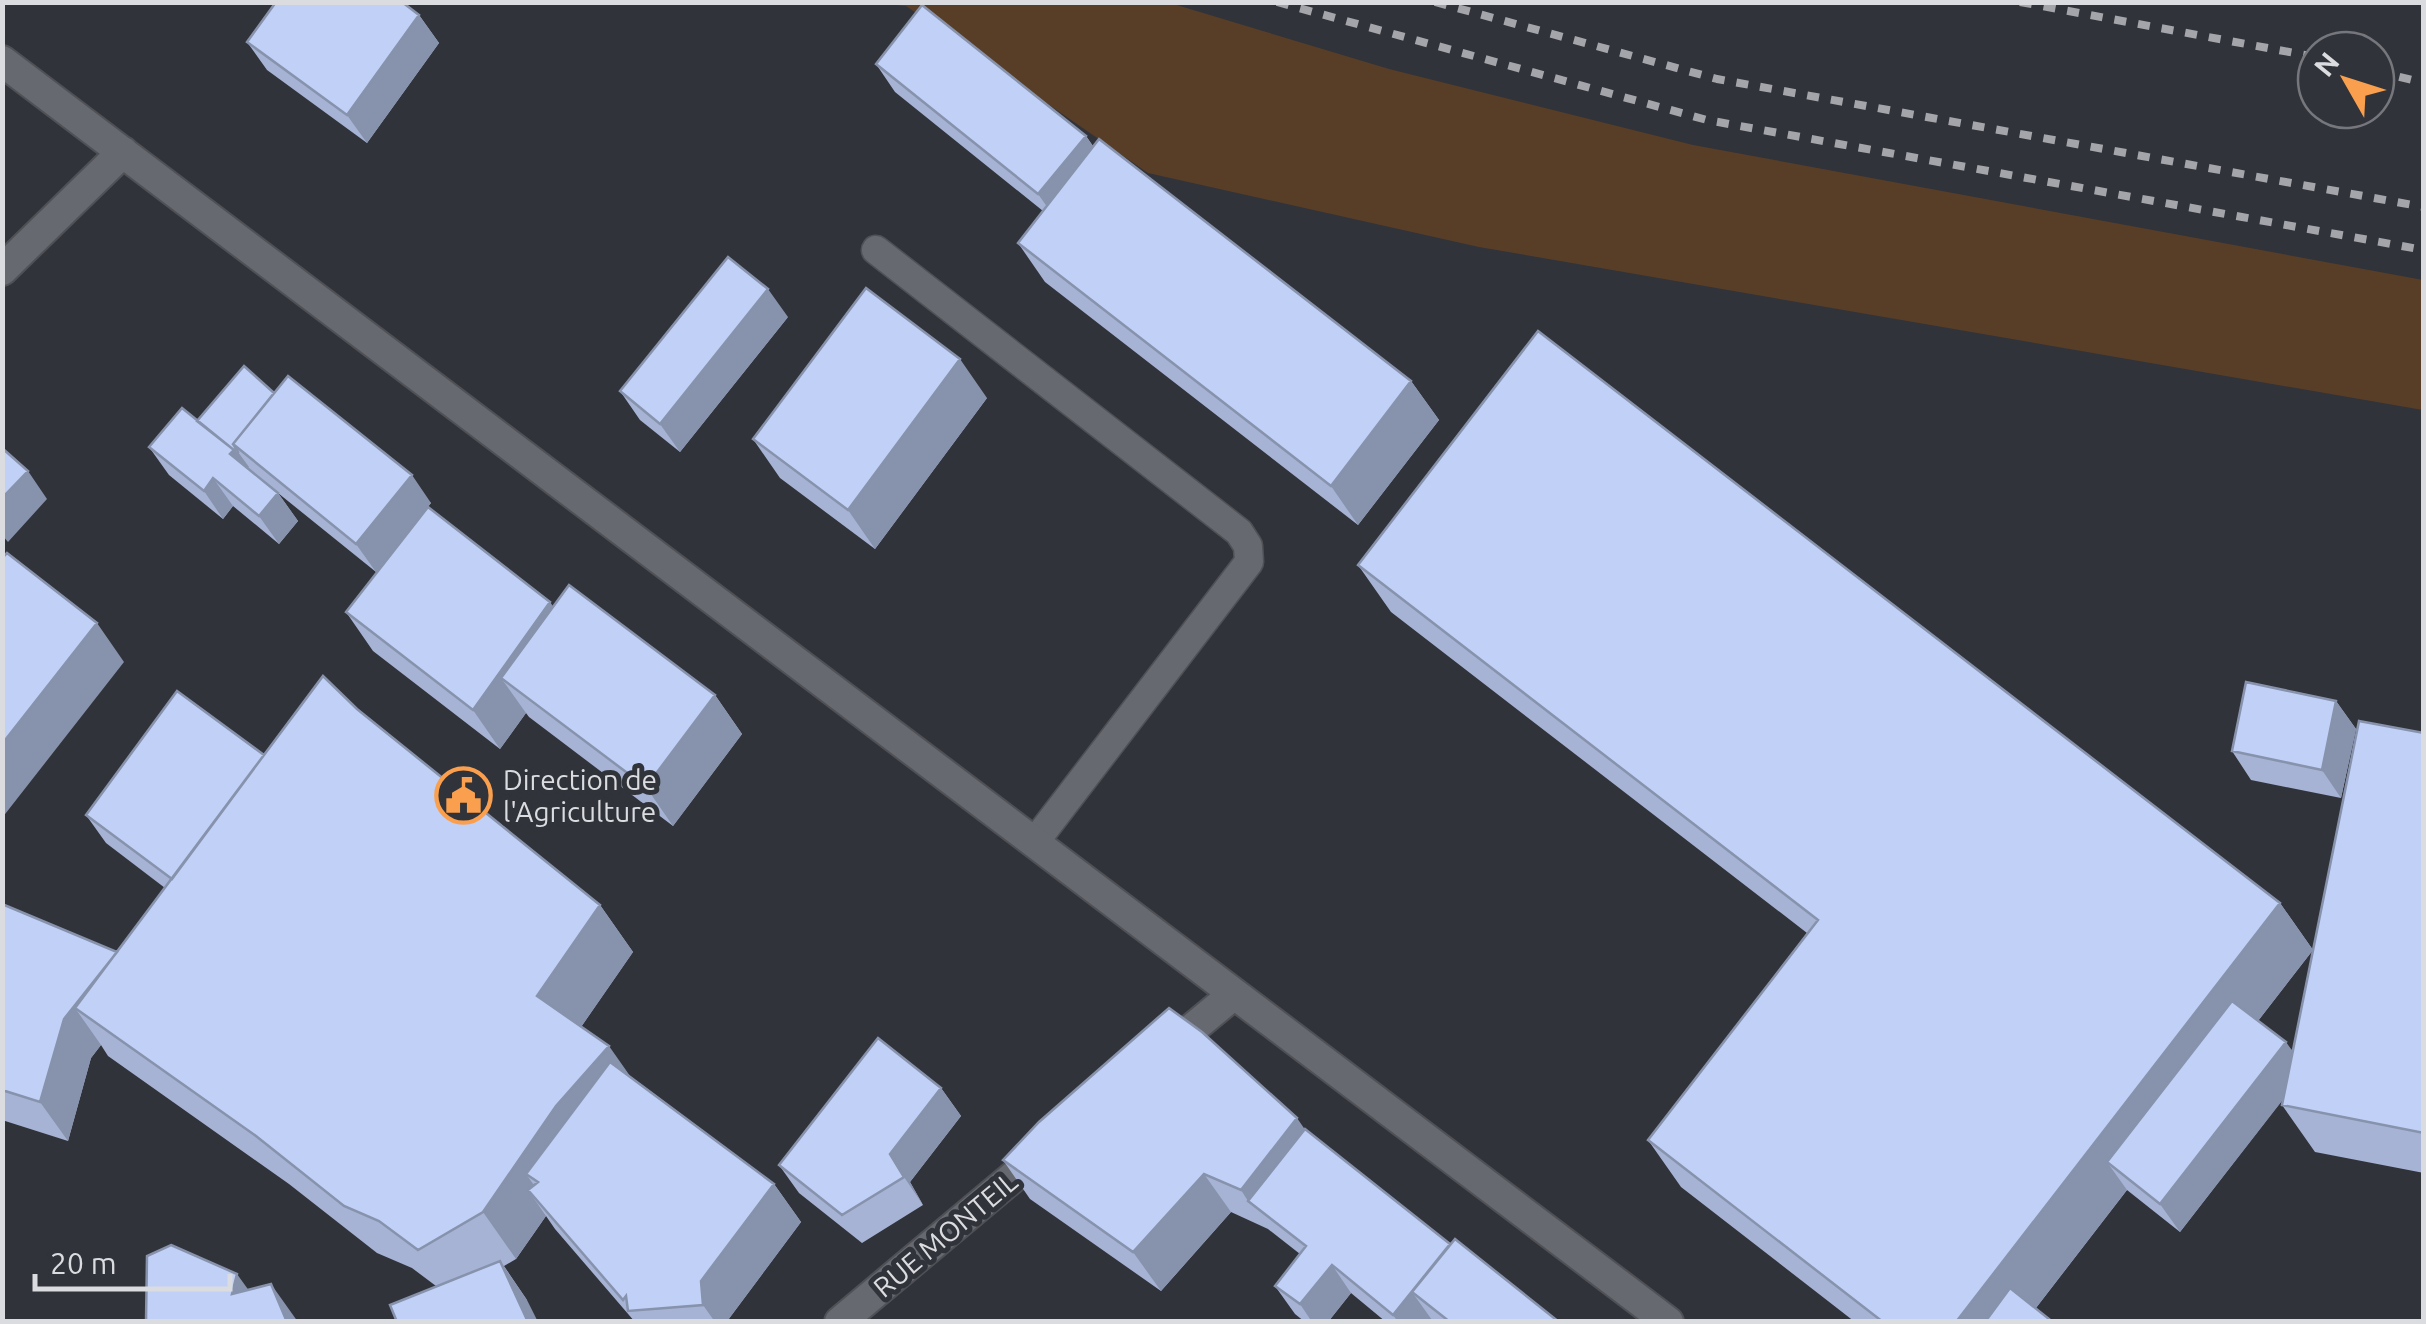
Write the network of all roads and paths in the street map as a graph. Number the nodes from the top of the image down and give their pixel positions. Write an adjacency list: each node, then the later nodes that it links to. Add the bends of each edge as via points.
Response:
1 (2, 61): 2 (street)
2 (123, 152): 4 (street); 5 (street)
3 (876, 250): 5 (lane, via 1239,532 1248,546 1249,562)
4 (2, 270)
5 (1034, 843): 6 (street)
6 (1234, 994): 7 (street); 10 (street)
7 (1143, 1070)
8 (1067, 1132): 9 (street, RUE MONTEIL)
9 (840, 1322)
10 (1668, 1322)

